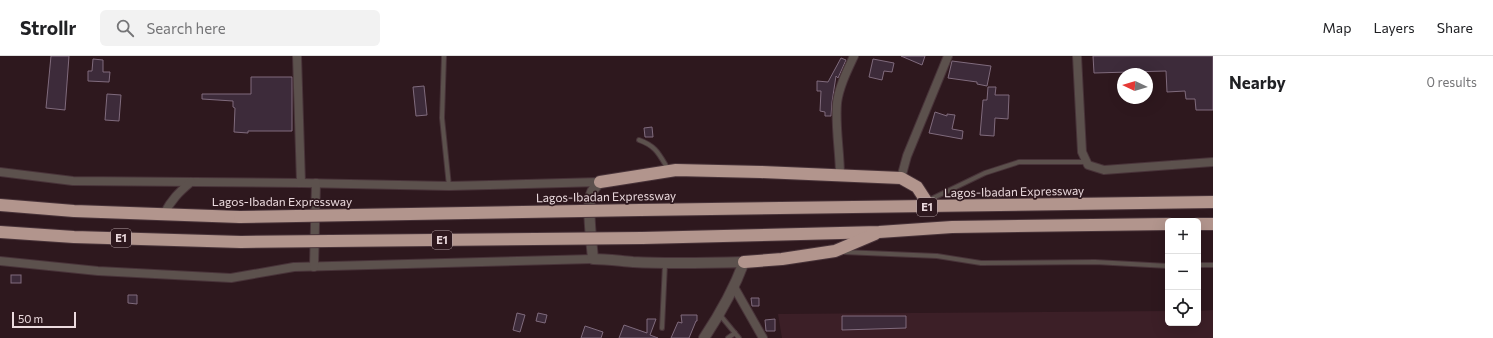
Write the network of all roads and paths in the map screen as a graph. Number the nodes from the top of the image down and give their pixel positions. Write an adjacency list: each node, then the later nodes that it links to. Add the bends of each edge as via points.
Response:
1 (298, 56): 15 (street)
2 (444, 56): 17 (lane, via 442,118)
3 (854, 56): 11 (street, via 844,76 837,102)
4 (948, 56): 12 (street, via 907,156)
5 (1077, 56): 7 (street, via 1082,152)
6 (639, 140): 9 (lane, via 653,146)
7 (1087, 162): 8 (street, via 1088,165 1104,170); 19 (lane, via 1019,162 985,173)
8 (1213, 162)
9 (669, 171): 11 (highway); 14 (highway)
10 (0, 172): 13 (street, via 73,181)
11 (840, 176): 12 (highway)
12 (901, 178): 19 (highway, via 917,187)
13 (191, 182): 15 (street); 21 (street, via 174,197)
14 (600, 182): 17 (street); 28 (street, via 591,193)
15 (302, 183): 16 (street)
16 (316, 183): 17 (street); 35 (street)
17 (449, 186)
18 (1213, 202): 19 (highway, Lagos-Ibadan Expressway / E1)
19 (928, 204): 21 (highway, Lagos-Ibadan Expressway / E1, bridge, via 240,217)
20 (0, 205): 21 (highway, Lagos-Ibadan Expressway / E1)
21 (164, 214)
22 (1165, 224): 26 (highway, E1)
23 (1201, 224): 24 (highway)
24 (1213, 224)
25 (0, 232): 26 (highway, E1, bridge, via 241,242 642,238)
26 (879, 232): 27 (highway)
27 (835, 251): 31 (highway); 34 (lane, via 936,256 981,263 1095,262)
28 (593, 259): 30 (street); 35 (street)
29 (0, 261): 35 (street, via 98,271 218,278 236,278 294,267)
30 (665, 262): 31 (street); 38 (lane)
31 (744, 262): 36 (street)
32 (1201, 265): 33 (lane)
33 (1213, 265)
34 (1165, 266)
35 (314, 267)
36 (734, 287): 37 (street); 43 (street)
37 (720, 314): 39 (lane); 40 (street)
38 (662, 328)
39 (735, 333): 41 (lane); 42 (lane)
40 (704, 338)
41 (728, 338)
42 (739, 338)
43 (763, 338)

